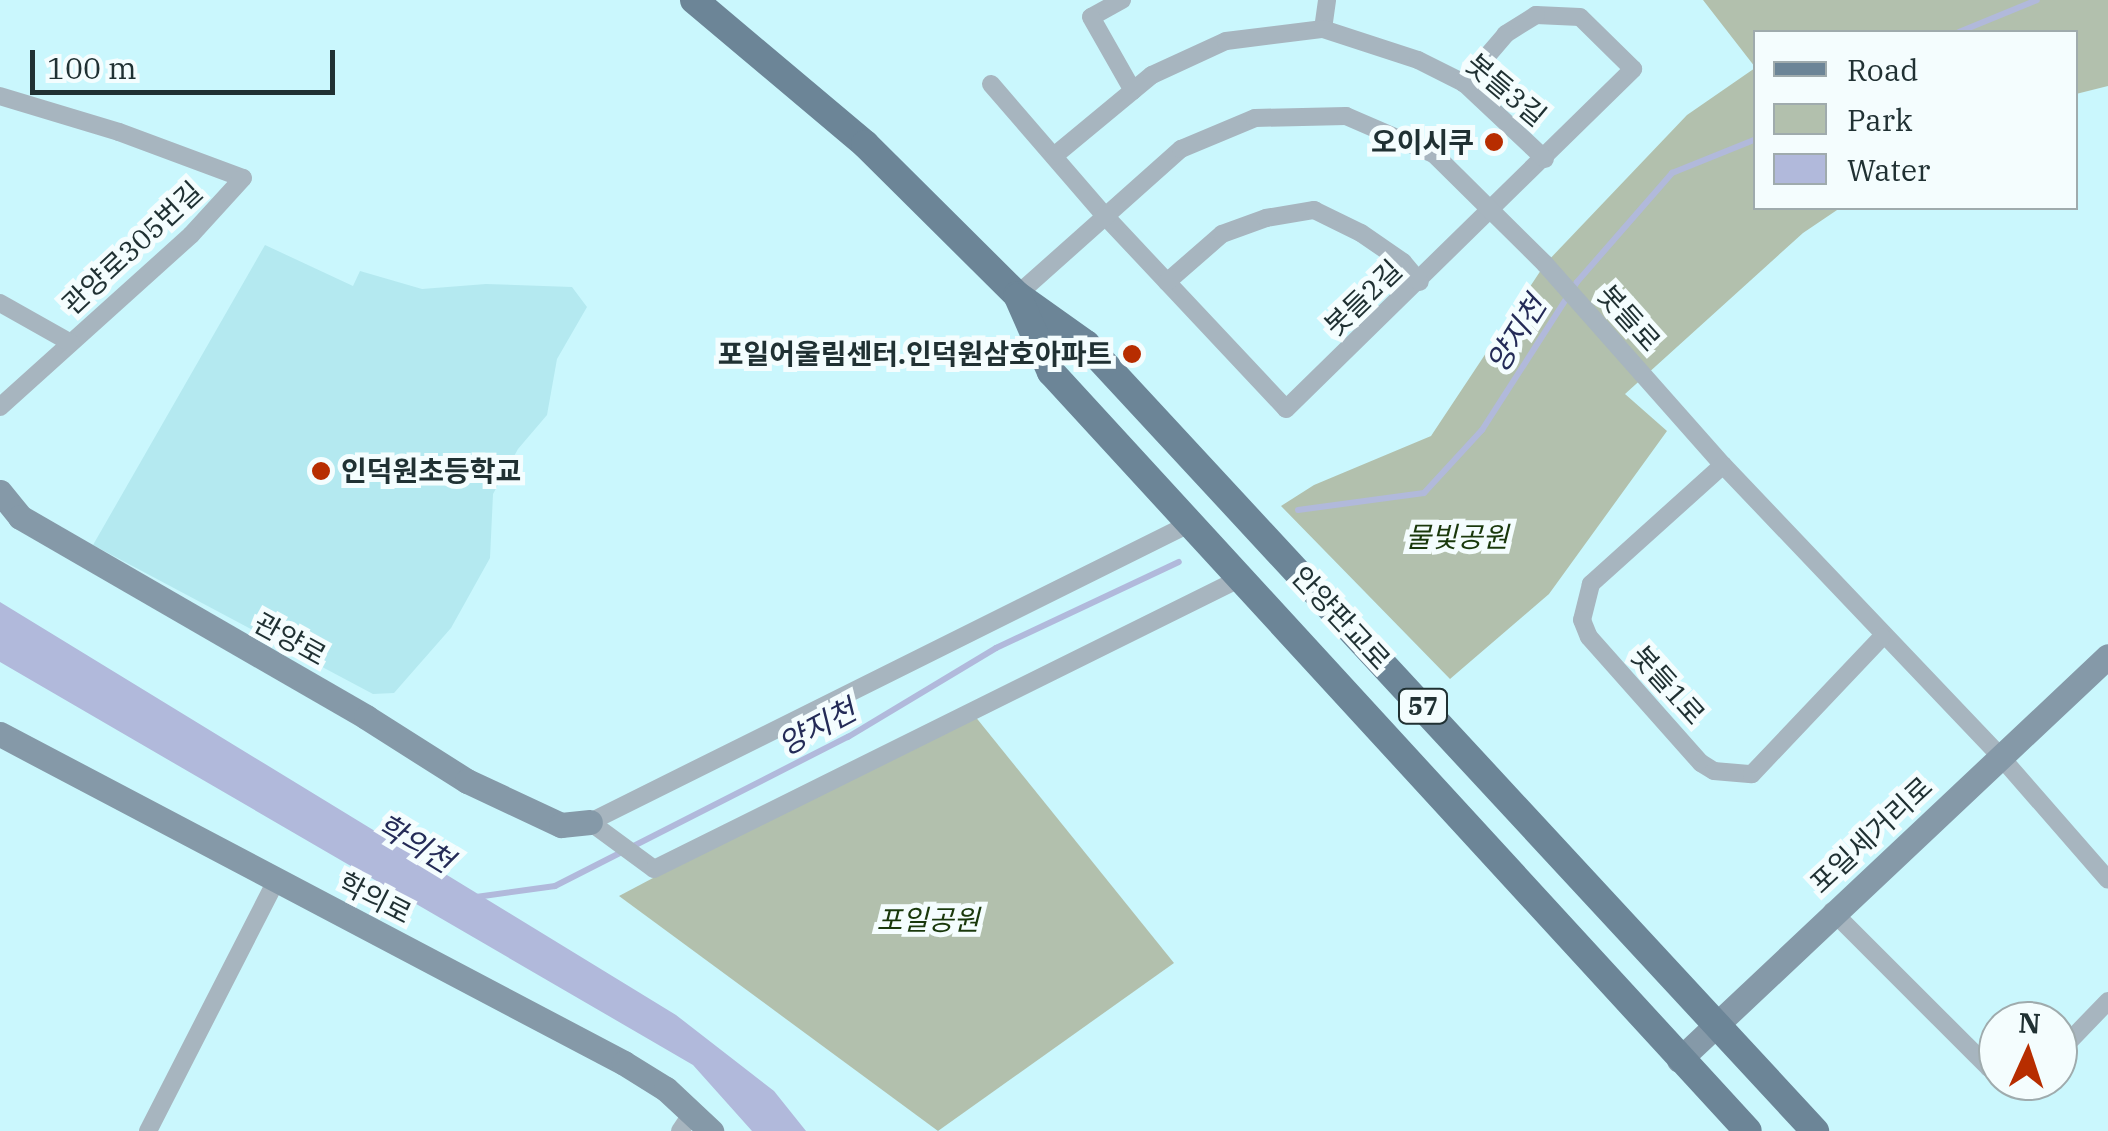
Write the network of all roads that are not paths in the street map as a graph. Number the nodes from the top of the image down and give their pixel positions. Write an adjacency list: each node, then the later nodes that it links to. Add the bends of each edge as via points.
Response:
1 (694, 0): 15 (main road, 안양판교로 / 57, via 865,144)
2 (1122, 0): 7 (street, via 1091,17)
3 (1327, 0): 4 (street)
4 (1323, 29): 5 (street, 봇들3길, via 1418,60); 7 (street, 봇들3길, via 1226,41)
5 (1464, 83): 10 (street, 봇들3길); 10 (street, 봇들2길, via 1506,34 1536,15 1580,17 1633,69)
6 (991, 84): 9 (street, 봇들2길)
7 (1133, 91): 9 (street, 봇들3길)
8 (0, 96): 17 (street, 관양로305번길, via 243,178)
9 (1054, 156): 12 (street, 봇들2길)
10 (1545, 159): 11 (street, 봇들2길)
11 (1492, 209): 12 (street, 봇들로, via 1434,154 1346,116 1255,118 1180,148); 14 (street, 봇들2길); 19 (street, 봇들로)
12 (1106, 217): 13 (street, 봇들2길); 15 (street, 봇들로)
13 (1167, 282): 14 (street, via 1222,234 1314,210 1361,233); 14 (street, 봇들2길, via 1286,409)
14 (1420, 282)
15 (1017, 296): 21 (main road, 안양판교로 / 57, via 1051,372); 32 (main road, 안양판교로 / 57, via 1086,344)
16 (0, 303): 17 (street)
17 (72, 343): 18 (street, 관양로305번길)
18 (0, 407)
19 (1723, 465): 23 (street, 봇들로); 23 (street, 봇들1로, via 1590,584 1582,620 1589,638 1700,763 1752,774)
20 (0, 492): 27 (street, 관양로, via 20,518 467,781 561,825)
21 (1189, 524): 22 (main road, 안양판교로 / 57); 27 (street)
22 (1239, 578): 27 (street, via 654,868); 35 (main road, 안양판교로 / 57)
23 (1882, 636): 26 (street, 봇들로)
24 (2108, 656): 26 (street, 포일세거리로)
25 (0, 734): 29 (street, 학의로)
26 (2000, 756): 28 (street, 봇들로); 30 (street, 포일세거리로)
27 (590, 822)
28 (2108, 880)
29 (276, 881): 36 (street, 학의로, via 624,1063 666,1089); 37 (street)
30 (1832, 911): 32 (street, 포일세거리로); 34 (street)
31 (2108, 1001): 33 (street)
32 (1717, 1021): 35 (street, 포일세거리로); 39 (main road, 안양판교로 / 57)
33 (2078, 1032)
34 (1978, 1057)
35 (1678, 1060): 38 (main road, 안양판교로 / 57)
36 (695, 1125)
37 (148, 1131)
38 (1748, 1131)
39 (1815, 1131)

